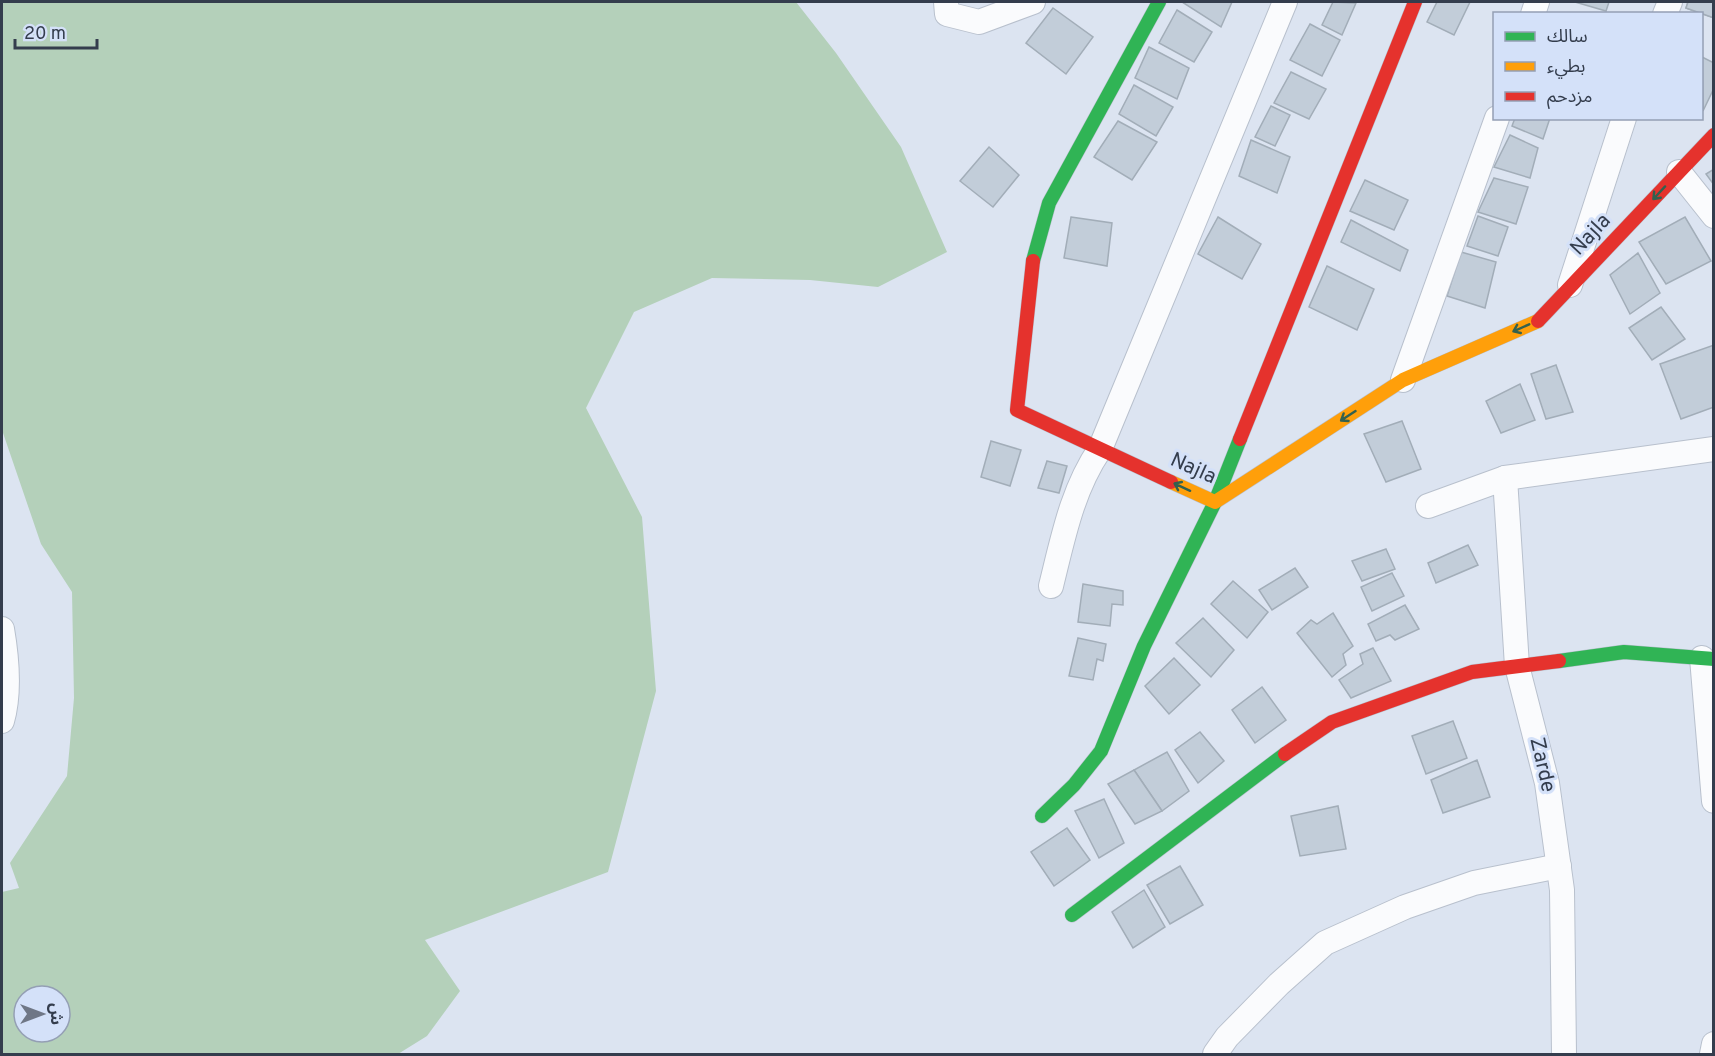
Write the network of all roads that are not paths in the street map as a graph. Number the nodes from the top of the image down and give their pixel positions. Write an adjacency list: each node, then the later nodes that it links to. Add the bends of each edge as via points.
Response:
1 (946, 2): 2 (street, via 947,14 980,22)
2 (1033, 2)
3 (1159, 2): 13 (street, Najla, via 1049,202 1034,251 1017,410)
4 (1285, 2): 13 (street)
5 (1415, 2): 16 (street)
6 (1496, 120): 12 (street)
7 (1623, 120): 11 (street)
8 (1713, 135): 9 (street, Najla)
9 (1679, 172): 10 (street); 11 (street, Najla, one-way to 11)
10 (1713, 216)
11 (1569, 290): 12 (street, Najla, one-way to 12, via 1540,320)
12 (1403, 380): 16 (street, Najla, one-way to 16)
13 (1100, 449): 16 (street, Najla, one-way to 13); 18 (street, via 1084,473 1068,517)
14 (1713, 449): 15 (street)
15 (1505, 478): 17 (street); 21 (street, Zarde)
16 (1215, 502): 24 (street, via 1144,646 1101,751 1074,786)
17 (1428, 506)
18 (1051, 586)
19 (2, 629): 22 (street, via 6,708)
20 (1708, 658): 21 (street, via 1624,652); 23 (street)
21 (1517, 666): 25 (street, Zarde, via 1547,783); 26 (street, via 1472,672 1332,722 1270,764)
22 (2, 721)
23 (1713, 801)
24 (1042, 816)
25 (1559, 866): 28 (street, via 1474,883 1405,907 1325,943 1279,984); 29 (street, Zarde)
26 (1072, 915)
27 (1713, 1044): 30 (street)
28 (1215, 1054)
29 (1564, 1054)
30 (1712, 1054)

